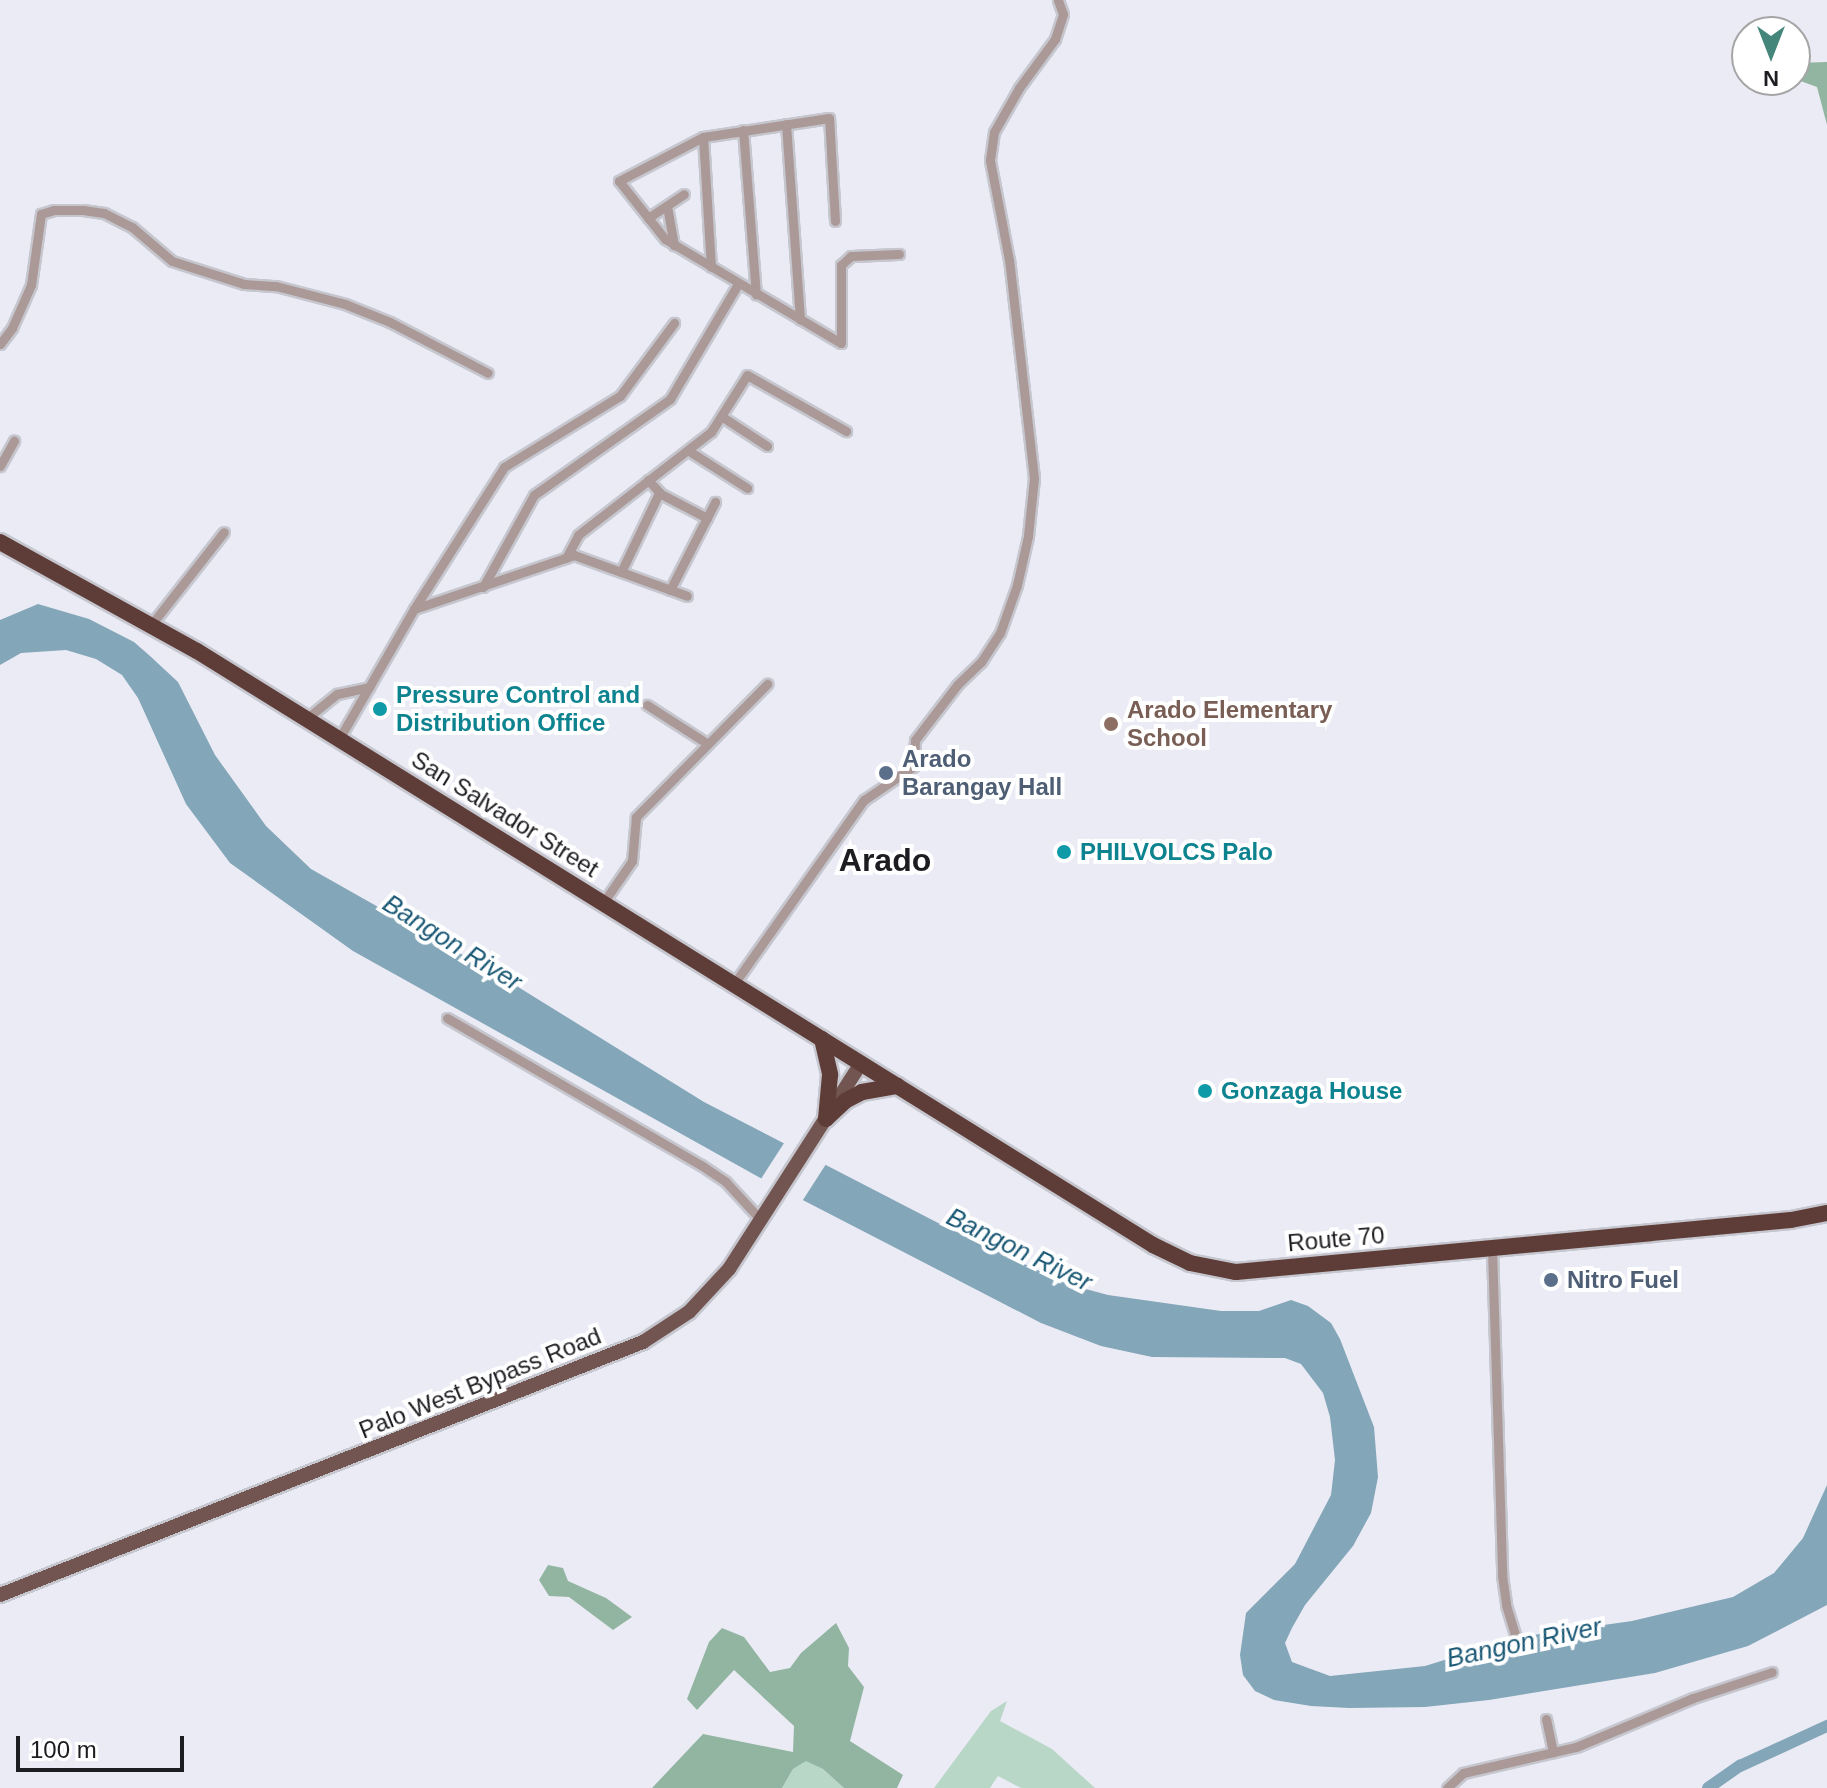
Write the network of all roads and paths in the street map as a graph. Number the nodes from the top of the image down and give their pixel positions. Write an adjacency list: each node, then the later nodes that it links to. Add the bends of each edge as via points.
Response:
1 (1058, 0): 45 (street, via 1063,14 1055,39 994,132 990,160 1009,260 1034,478 1017,585 1000,633 981,662 915,740 914,766 864,800)
2 (786, 124): 3 (street); 8 (street, via 829,118); 14 (street)
3 (743, 130): 4 (street); 13 (street)
4 (703, 137): 7 (street, via 619,181); 11 (street)
5 (684, 194): 6 (street)
6 (667, 206): 7 (street); 9 (street)
7 (648, 218): 9 (street)
8 (835, 221)
9 (674, 245): 11 (street)
10 (899, 254): 14 (street, via 851,256 841,265 841,343)
11 (711, 267): 12 (street)
12 (738, 284): 13 (street); 33 (street, via 670,399 534,495)
13 (756, 294): 14 (street)
14 (800, 319)
15 (674, 323): 36 (street, via 620,396 504,467)
16 (0, 344): 17 (street, via 31,285 41,214 83,210 104,213 132,227 172,261 244,284 276,286 345,304)
17 (488, 373)
18 (721, 416): 19 (street, via 747,375); 21 (street); 22 (street)
19 (846, 431)
20 (14, 441): 23 (street)
21 (767, 446)
22 (689, 451): 24 (street); 25 (street)
23 (0, 466)
24 (648, 480): 26 (street); 31 (street, via 578,535)
25 (747, 488)
26 (659, 493): 28 (street); 32 (street)
27 (715, 502): 28 (street)
28 (707, 518): 34 (street)
29 (224, 532): 37 (street)
30 (0, 542): 37 (highway, San Salvador Street)
31 (566, 558): 32 (street, via 574,555); 33 (street)
32 (621, 572): 34 (street)
33 (483, 587): 36 (street)
34 (670, 590): 35 (street)
35 (687, 596)
36 (414, 609): 39 (street)
37 (151, 625): 41 (highway, San Salvador Street)
38 (767, 684): 43 (street)
39 (369, 687): 41 (street, via 337,694); 42 (street)
40 (647, 705): 43 (street)
41 (306, 719): 42 (highway, San Salvador Street)
42 (339, 739): 44 (highway, San Salvador Street)
43 (708, 744): 44 (street, via 636,817 632,861)
44 (603, 903): 45 (highway, San Salvador Street)
45 (734, 984): 47 (highway, San Salvador Street)
46 (447, 1018): 52 (street, via 701,1165)
47 (822, 1039): 48 (highway, San Salvador Street); 50 (highway, via 830,1075)
48 (861, 1063): 49 (highway, San Salvador Street); 50 (main road, Palo West Bypass Road)
49 (897, 1086): 50 (highway, via 862,1092); 53 (highway, Route 70, via 1190,1263 1236,1272)
50 (826, 1119): 52 (main road, Palo West Bypass Road)
51 (1827, 1213): 53 (highway, Route 70)
52 (763, 1216): 54 (main road, Palo West Bypass Road, via 729,1269 689,1312 643,1342)
53 (1492, 1249): 55 (street, via 1502,1575)
54 (0, 1595)
55 (1515, 1635)
56 (1772, 1672): 58 (street)
57 (1546, 1719): 58 (street)
58 (1553, 1752): 59 (street, via 1479,1767)
59 (1447, 1788)

